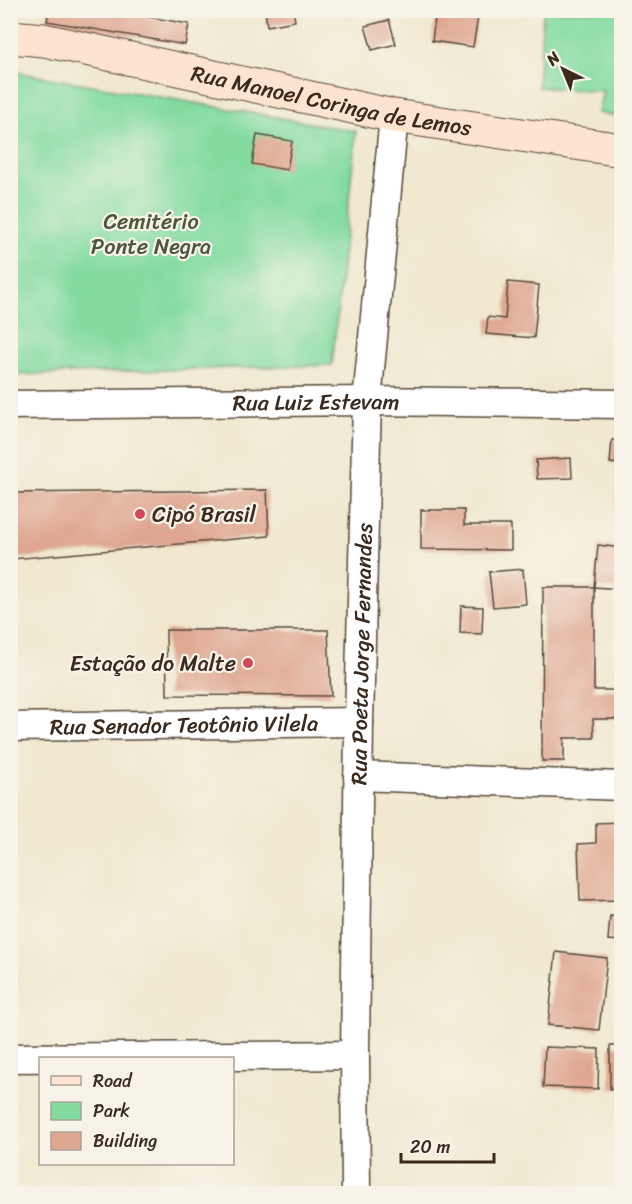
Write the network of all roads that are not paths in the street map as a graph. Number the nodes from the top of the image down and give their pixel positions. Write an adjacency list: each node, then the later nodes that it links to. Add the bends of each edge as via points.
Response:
1 (16, 10): 2 (main road, Rua Manoel Coringa de Lemos); 4 (main road, Rua Manoel Coringa de Lemos, via 23,22)
2 (10, 23)
3 (10, 37): 4 (main road, Rua Manoel Coringa de Lemos)
4 (44, 40): 5 (main road, Rua Manoel Coringa de Lemos)
5 (394, 116): 6 (main road, Rua Manoel Coringa de Lemos); 7 (street, Rua Poeta Jorge Fernandes)
6 (621, 150)
7 (367, 400): 8 (street, Rua Luiz Estevam); 9 (street, Rua Luiz Estevam); 10 (street, Rua Poeta Jorge Fernandes)
8 (621, 404)
9 (10, 405)
10 (359, 722): 11 (street, Rua Senador Teotônio Vilela); 12 (street, Rua Poeta Jorge Fernandes)
11 (10, 727)
12 (358, 776): 13 (street); 14 (street, Rua Poeta Jorge Fernandes)
13 (621, 786)
14 (355, 1055): 15 (street); 18 (street, Rua Poeta Jorge Fernandes)
15 (125, 1057)
16 (10, 1058): 17 (street)
17 (39, 1058)
18 (356, 1194)

